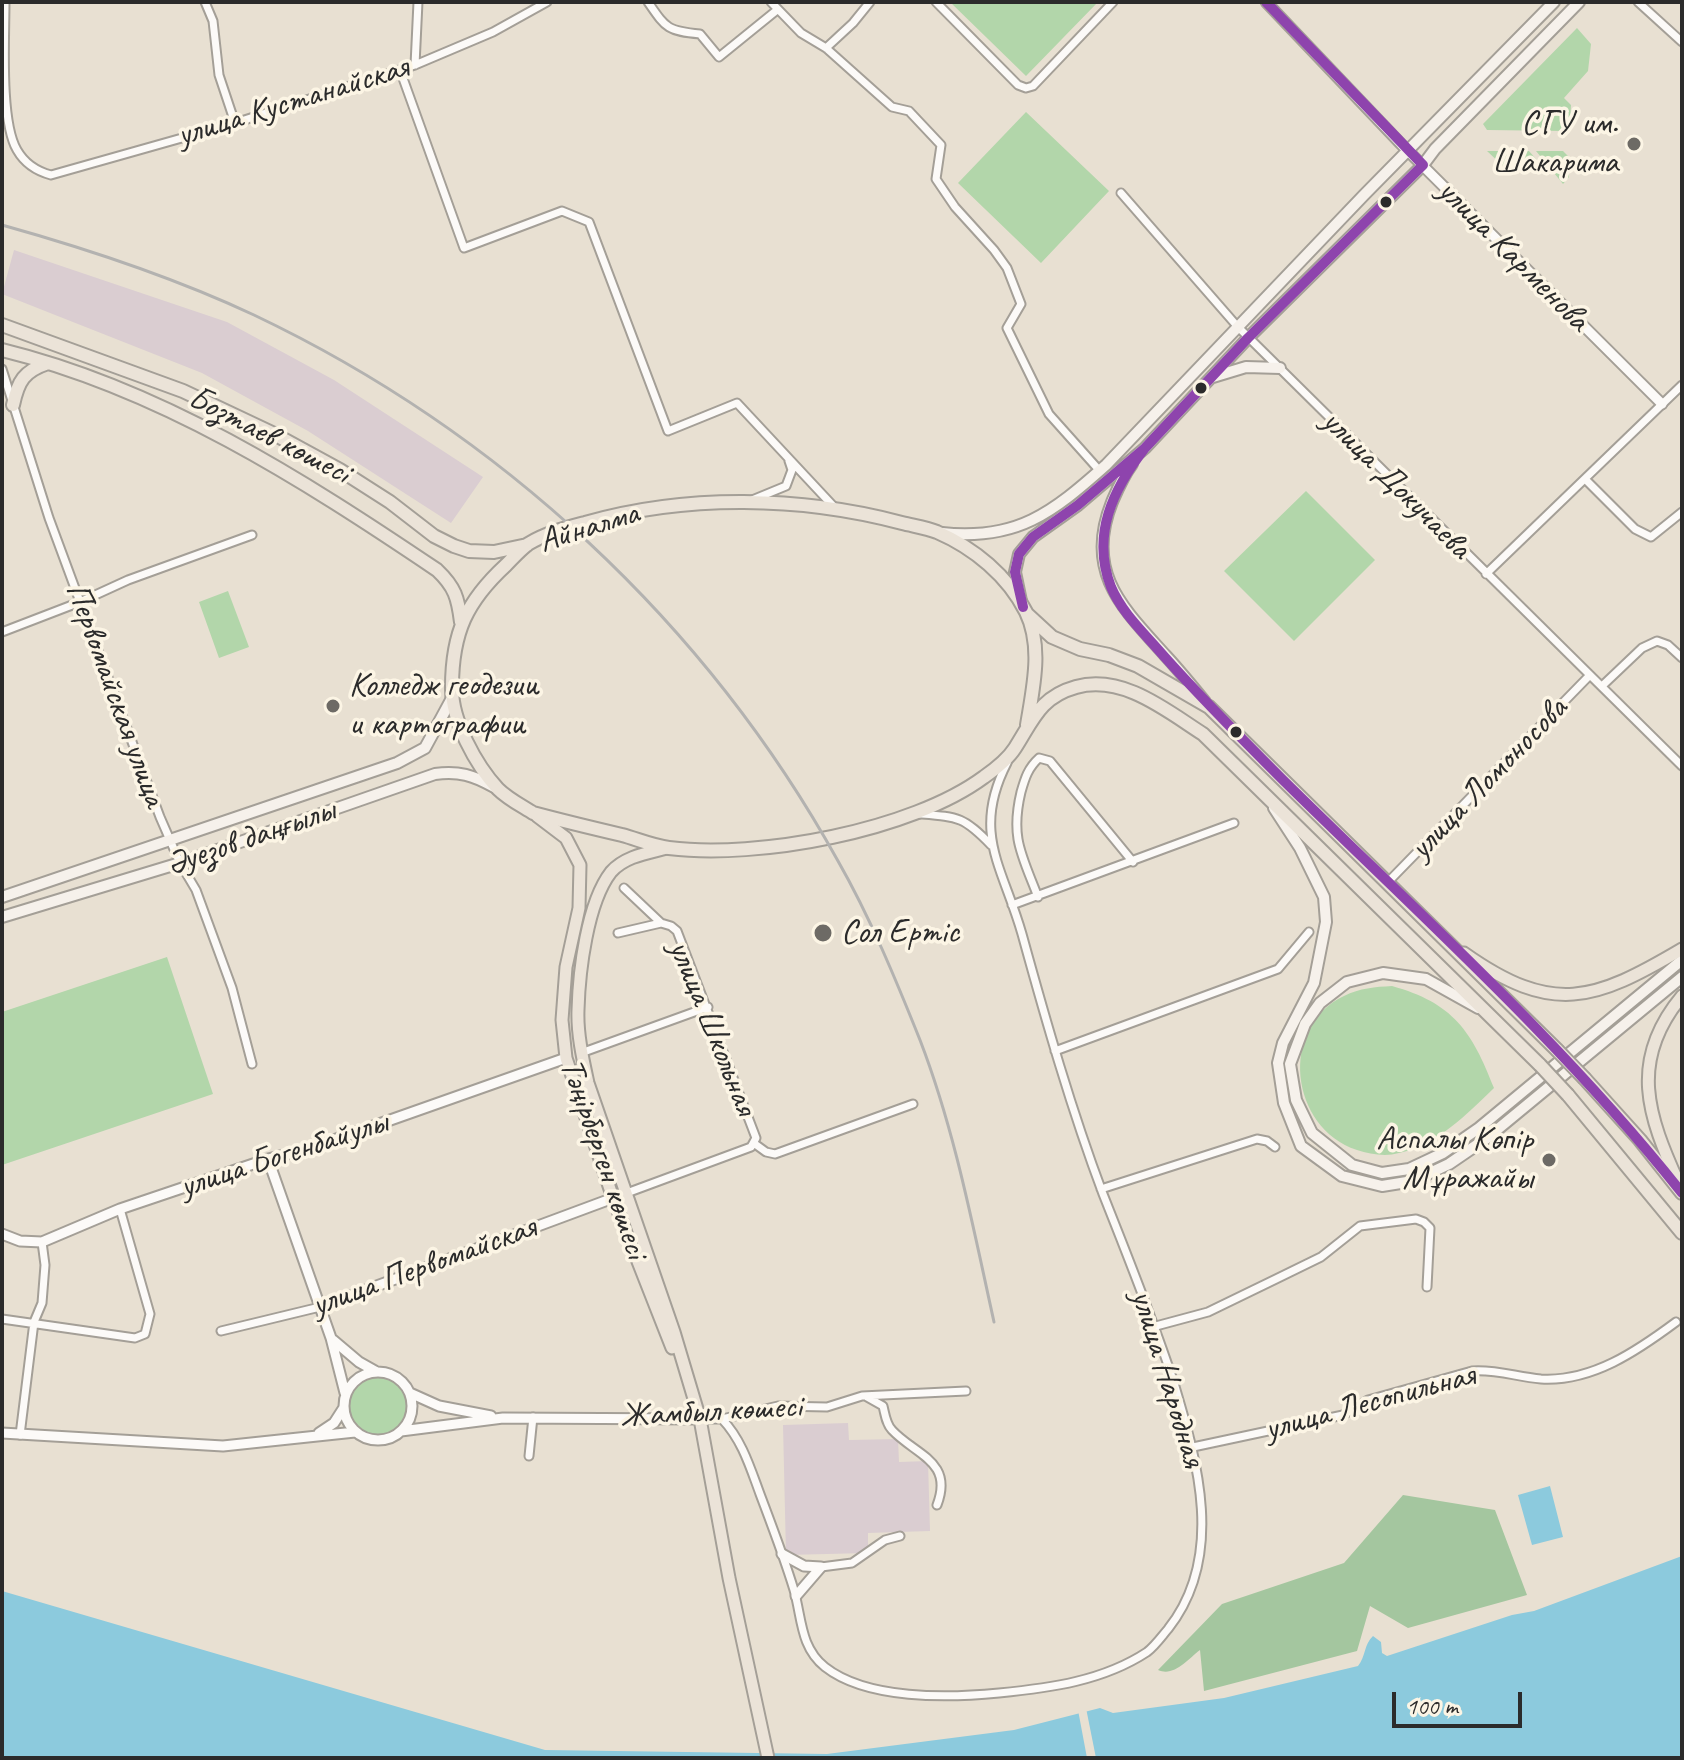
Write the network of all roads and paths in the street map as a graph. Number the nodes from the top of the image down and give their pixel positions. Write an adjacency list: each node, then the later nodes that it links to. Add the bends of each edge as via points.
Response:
1 (5, 2): 19 (street, улица Кустанайская, via 10,136 16,150 39,171 51,175)
2 (205, 2): 19 (street)
3 (418, 2): 17 (street)
4 (547, 2): 17 (street, улица Кустанайская)
5 (648, 2): 14 (street, via 665,27 700,34 719,57)
6 (771, 2): 14 (street)
7 (870, 2): 16 (street)
8 (936, 2): 9 (street, via 1026,88)
9 (1113, 2)
10 (1266, 2): 20 (street, улица Карменова)
11 (1554, 2): 20 (main road)
12 (1579, 2): 21 (main road)
13 (1638, 2): 15 (street)
14 (777, 10): 16 (street)
15 (1682, 42)
16 (826, 48): 36 (street, via 892,107 909,111 941,145 936,179 1007,268 1021,304 1007,328 1049,414)
17 (415, 65): 18 (street, улица Кустанайская)
18 (400, 70): 19 (street, улица Кустанайская); 35 (street, via 464,248 562,211 585,218 668,431 737,403)
19 (235, 123)
20 (1408, 151): 21 (street, улица Карменова); 24 (main road)
21 (1423, 165): 25 (main road); 32 (street, улица Карменова)
22 (1121, 193): 24 (street, улица Докучаева)
23 (2, 325): 43 (highway, Бозтаев көшесі, via 183,391 274,434 340,470 454,546 494,552)
24 (1237, 326): 25 (street, улица Докучаева); 36 (main road)
25 (1248, 338): 28 (street, улица Докучаева); 30 (main road)
26 (2, 350): 27 (highway, Бозтаев көшесі)
27 (51, 362): 33 (highway, via 24,374); 47 (highway, Бозтаев көшесі, via 188,419 334,500 437,570 451,584)
28 (1280, 368): 30 (main road, via 1246,367); 44 (street, улица Докучаева)
29 (2, 369): 33 (street, Первомайская улица)
30 (1211, 378): 34 (main road)
31 (1682, 385): 32 (street)
32 (1662, 404): 37 (street)
33 (13, 405): 45 (street, Первомайская улица)
34 (1145, 448): 46 (main road, via 1019,554 1015,572); 53 (main road, via 1123,476 1107,515 1102,547 1111,586 1125,612)
35 (787, 455): 38 (street, via 792,470 786,486); 39 (street)
36 (1099, 470): 41 (main road, via 1033,520 1001,533)
37 (1585, 479): 40 (street, via 1635,529 1651,537); 44 (street)
38 (746, 503): 39 (highway, Айналма); 43 (highway, Айналма, via 649,508 555,531)
39 (835, 508): 41 (highway, Айналма)
40 (1682, 512)
41 (937, 532): 46 (highway, Айналма, via 992,566)
42 (252, 535): 45 (street)
43 (527, 545): 47 (highway, Айналма, via 482,587)
44 (1486, 574): 50 (street, улица Докучаева)
45 (80, 602): 48 (street); 62 (street, Первомайская улица)
46 (1025, 610): 53 (highway, via 1052,637 1138,666); 54 (highway, Айналма, via 1036,649)
47 (461, 622): 52 (highway, Айналма)
48 (2, 632)
49 (1682, 658): 51 (street, via 1657,641 1642,648)
50 (1590, 675): 51 (street, улица Докучаева); 67 (street, улица Ломоносова)
51 (1602, 686): 56 (street, улица Докучаева)
52 (451, 700): 57 (highway, Айналма, via 462,735); 62 (main road, Әуезов даңғылы, via 425,748)
53 (1209, 707): 67 (highway)
54 (1027, 725): 55 (highway, Айналма); 58 (highway, via 1053,695 1080,685 1130,690 1203,734)
55 (1014, 751): 60 (highway, Айналма, via 964,790); 63 (street, улица Народная, via 992,798)
56 (1682, 766)
57 (498, 789): 59 (highway, Айналма); 66 (main road, Әуезов даңғылы, via 473,775 435,774)
58 (1266, 796): 79 (main road, via 1324,897 1326,922 1314,983 1278,1063 1284,1103 1301,1146 1342,1176 1382,1186 1413,1181 1449,1164); 82 (highway)
59 (533, 813): 64 (highway, Айналма); 85 (main road, Тәңірберген көшесі, via 566,838 580,865 562,1020)
60 (909, 813): 63 (street, via 956,817); 64 (highway, Айналма, via 861,831 801,843)
61 (1234, 823): 65 (street)
62 (170, 841): 66 (street, Первомайская улица); 69 (main road, Әуезов даңғылы)
63 (991, 845): 71 (street, улица Народная)
64 (667, 848): 84 (main road, Тәңірберген көшесі, via 632,857 612,871 600,892 582,968)
65 (1133, 862): 70 (street); 70 (street, via 1050,761 1039,758 1025,778 1016,815 1016,839)
66 (180, 863): 72 (main road, Әуезов даңғылы); 86 (street, Первомайская улица, via 196,890 232,988)
67 (1388, 882): 76 (highway)
68 (624, 888): 73 (street, улица Школьная)
69 (2, 897)
70 (1038, 897): 71 (street)
71 (1012, 905): 83 (street, улица Народная)
72 (2, 917)
73 (661, 923): 75 (street, улица Школьная); 81 (street, улица Школьная, via 677,931)
74 (1309, 932): 83 (street, via 1278,969)
75 (618, 933)
76 (1444, 939): 77 (main road, via 1516,984 1571,995 1632,979); 92 (highway, bridge, via 1585,1079)
77 (1682, 949)
78 (1682, 960): 82 (main road, via 1479,1128 1409,1169 1382,1173 1352,1165 1312,1133 1296,1100 1290,1064 1305,1024 1320,1003 1347,982 1383,973 1426,979)
79 (1682, 977)
80 (1682, 996): 92 (main road, via 1655,1042 1647,1073 1649,1107)
81 (708, 1007): 84 (street); 88 (street, улица Школьная)
82 (1490, 1015): 95 (highway, bridge, via 1568,1095)
83 (1055, 1051): 91 (street, улица Народная)
84 (581, 1053): 93 (main road, Тәңірберген көшесі)
85 (566, 1058): 90 (street, улица Богенбайулы); 93 (main road, Тәңірберген көшесі)
86 (252, 1064)
87 (913, 1104): 88 (street, via 775,1154)
88 (755, 1144): 93 (street, улица Школьная)
89 (1275, 1147): 91 (street, via 1257,1139)
90 (268, 1159): 94 (street, улица Богенбайулы); 99 (street)
91 (1101, 1189): 103 (street, улица Народная)
92 (1682, 1192)
93 (618, 1196): 99 (street, улица Первомайская); 114 (main road, via 674,1332)
94 (120, 1209): 97 (street, улица Богенбайулы); 101 (street, via 150,1314 145,1334 135,1338)
95 (1682, 1233)
96 (2, 1234): 97 (street)
97 (42, 1242): 101 (street, via 42,1303)
98 (1427, 1287): 103 (street, via 1430,1228 1424,1222 1360,1226 1321,1257 1208,1312)
99 (320, 1307): 104 (street, улица Первомайская); 105 (street)
100 (2, 1319): 101 (street)
101 (34, 1322): 119 (street)
102 (1676, 1322): 121 (street, улица Лесопильная, via 1636,1351 1579,1376 1555,1380 1472,1371 1368,1400 1343,1415)
103 (1156, 1326): 121 (street, улица Народная)
104 (221, 1331)
105 (331, 1338): 106 (street); 108 (street)
106 (375, 1371): 108 (street, via 354,1381); 109 (street, via 396,1376)
107 (966, 1391): 110 (street, Жамбыл көшесі)
108 (345, 1393): 111 (street)
109 (410, 1393): 113 (street, Жамбыл көшесі, via 439,1406); 116 (street, via 411,1415)
110 (862, 1396): 115 (street, Жамбыл көшесі, via 827,1407 778,1406); 123 (street, via 883,1406 892,1430 932,1461 941,1490)
111 (343, 1409): 117 (street); 120 (street, via 334,1423)
112 (533, 1417): 113 (street, Жамбыл көшесі); 114 (street, Жамбыл көшесі); 122 (street)
113 (503, 1418): 116 (street, Жамбыл көшесі)
114 (700, 1419): 115 (street, Жамбыл көшесі); 128 (main road)
115 (722, 1419): 125 (street, улица Народная, via 740,1441)
116 (401, 1431): 117 (street, via 380,1440)
117 (355, 1432): 120 (street)
118 (2, 1433): 119 (street)
119 (20, 1435): 120 (street, via 223,1446)
120 (313, 1436)
121 (1193, 1447): 127 (street, улица Народная, via 1202,1533 1188,1600 1150,1650 1087,1680 951,1698 849,1681 824,1666 803,1638)
122 (529, 1456)
123 (937, 1505)
124 (900, 1536): 126 (street, via 852,1563)
125 (782, 1554): 126 (street, via 804,1566); 127 (street, улица Народная)
126 (821, 1567): 127 (street)
127 (796, 1596)
128 (768, 1758)

